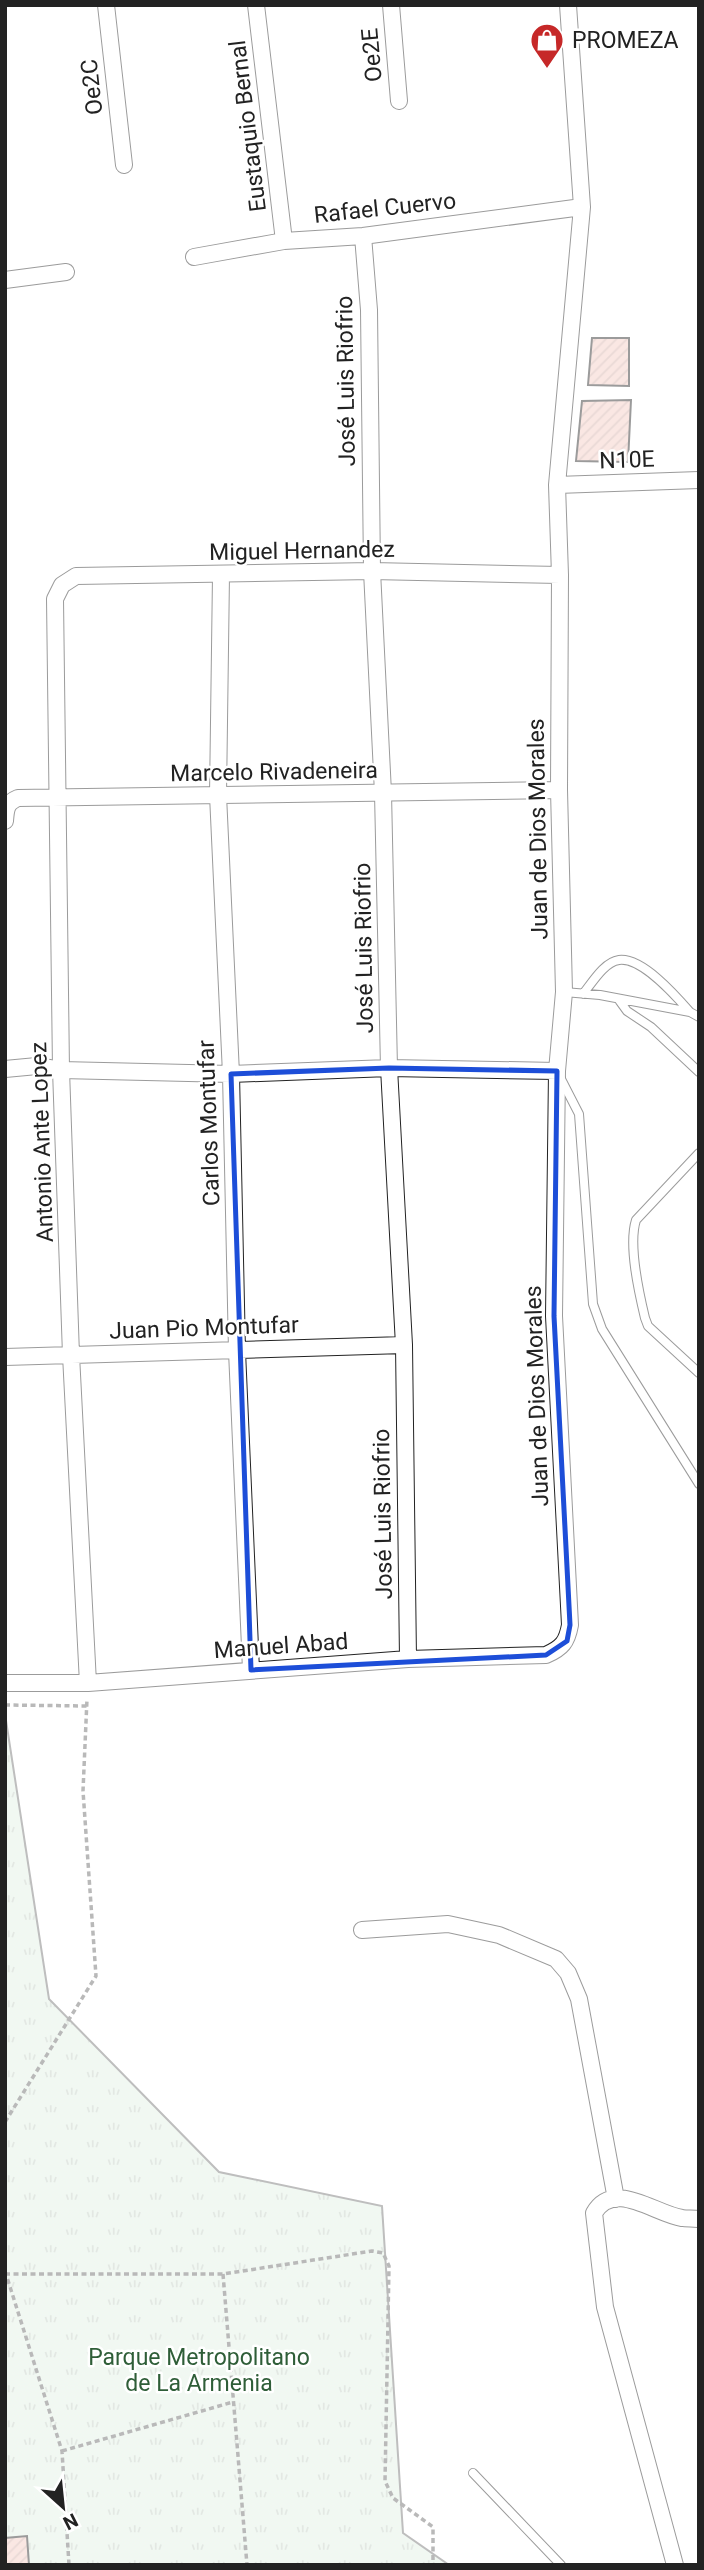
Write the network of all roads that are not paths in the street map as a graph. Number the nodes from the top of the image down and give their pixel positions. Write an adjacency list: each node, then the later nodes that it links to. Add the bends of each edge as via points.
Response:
1 (106, 5): 6 (street, Oe2C)
2 (256, 5): 9 (street, Eustaquio Bernal)
3 (391, 5): 5 (street, Oe2E)
4 (568, 5): 7 (street, Juan de Dios Morales)
5 (400, 101)
6 (124, 165)
7 (582, 206): 8 (street, Rafael Cuervo); 14 (street, Juan de Dios Morales)
8 (363, 236): 9 (street, Rafael Cuervo); 15 (street, José Luis Riofrio, via 369,310)
9 (284, 241): 10 (street, Rafael Cuervo)
10 (194, 257)
11 (66, 272): 12 (street)
12 (5, 280)
13 (699, 480): 14 (street, N10E)
14 (557, 485): 17 (street, Juan de Dios Morales)
15 (372, 571): 16 (street, Miguel Hernandez); 17 (street, Miguel Hernandez); 20 (street, José Luis Riofrio)
16 (222, 575): 18 (street, Miguel Hernandez, via 76,576 62,584); 21 (street, Carlos Montufar)
17 (560, 575): 19 (street, Juan de Dios Morales)
18 (55, 599): 22 (street, Antonio Ante Lopez)
19 (559, 790): 20 (street, Marcelo Rivadeneira); 24 (street, Juan de Dios Morales)
20 (383, 793): 21 (street, Marcelo Rivadeneira); 29 (street, José Luis Riofrio)
21 (218, 795): 22 (street, Marcelo Rivadeneira); 34 (street, Carlos Montufar)
22 (57, 798): 23 (street, Marcelo Rivadeneira, via 10,801); 31 (street, Antonio Ante Lopez)
23 (5, 821)
24 (564, 992): 25 (lane); 32 (street, Juan de Dios Morales)
25 (583, 994): 26 (lane); 27 (lane, via 606,966 619,960 636,962)
26 (619, 1000): 27 (lane); 33 (lane)
27 (690, 1012): 28 (lane)
28 (699, 1017)
29 (389, 1068): 32 (street); 34 (street); 36 (street, José Luis Riofrio)
30 (5, 1069): 31 (street, via 37,1066)
31 (61, 1070): 34 (street); 38 (street, Antonio Ante Lopez)
32 (557, 1071): 41 (lane, via 579,1114 593,1304 602,1329); 42 (street, Juan de Dios Morales, via 554,1316 570,1625 567,1642)
33 (699, 1072)
34 (231, 1074): 37 (street, Carlos Montufar)
35 (699, 1153): 40 (lane, via 634,1227 648,1326)
36 (404, 1345): 37 (street, Juan Pio Montufar); 43 (street, José Luis Riofrio)
37 (237, 1351): 38 (street, Juan Pio Montufar); 44 (street, Carlos Montufar)
38 (71, 1355): 39 (street, Juan Pio Montufar); 46 (street, Antonio Ante Lopez)
39 (5, 1357)
40 (699, 1373)
41 (699, 1484)
42 (559, 1650): 43 (street, Manuel Abad, via 546,1655)
43 (408, 1659): 44 (street, Manuel Abad)
44 (250, 1670): 46 (street, Manuel Abad)
45 (5, 1683): 46 (street, Manuel Abad)
46 (88, 1683)
47 (362, 1930): 48 (street, via 448,1924 499,1935 556,1959 579,1999)
48 (617, 2199): 49 (street, via 638,2201 680,2218); 52 (street, via 601,2204 594,2213 605,2307)
49 (699, 2219)
50 (473, 2473): 51 (lane)
51 (561, 2565)
52 (675, 2565)

